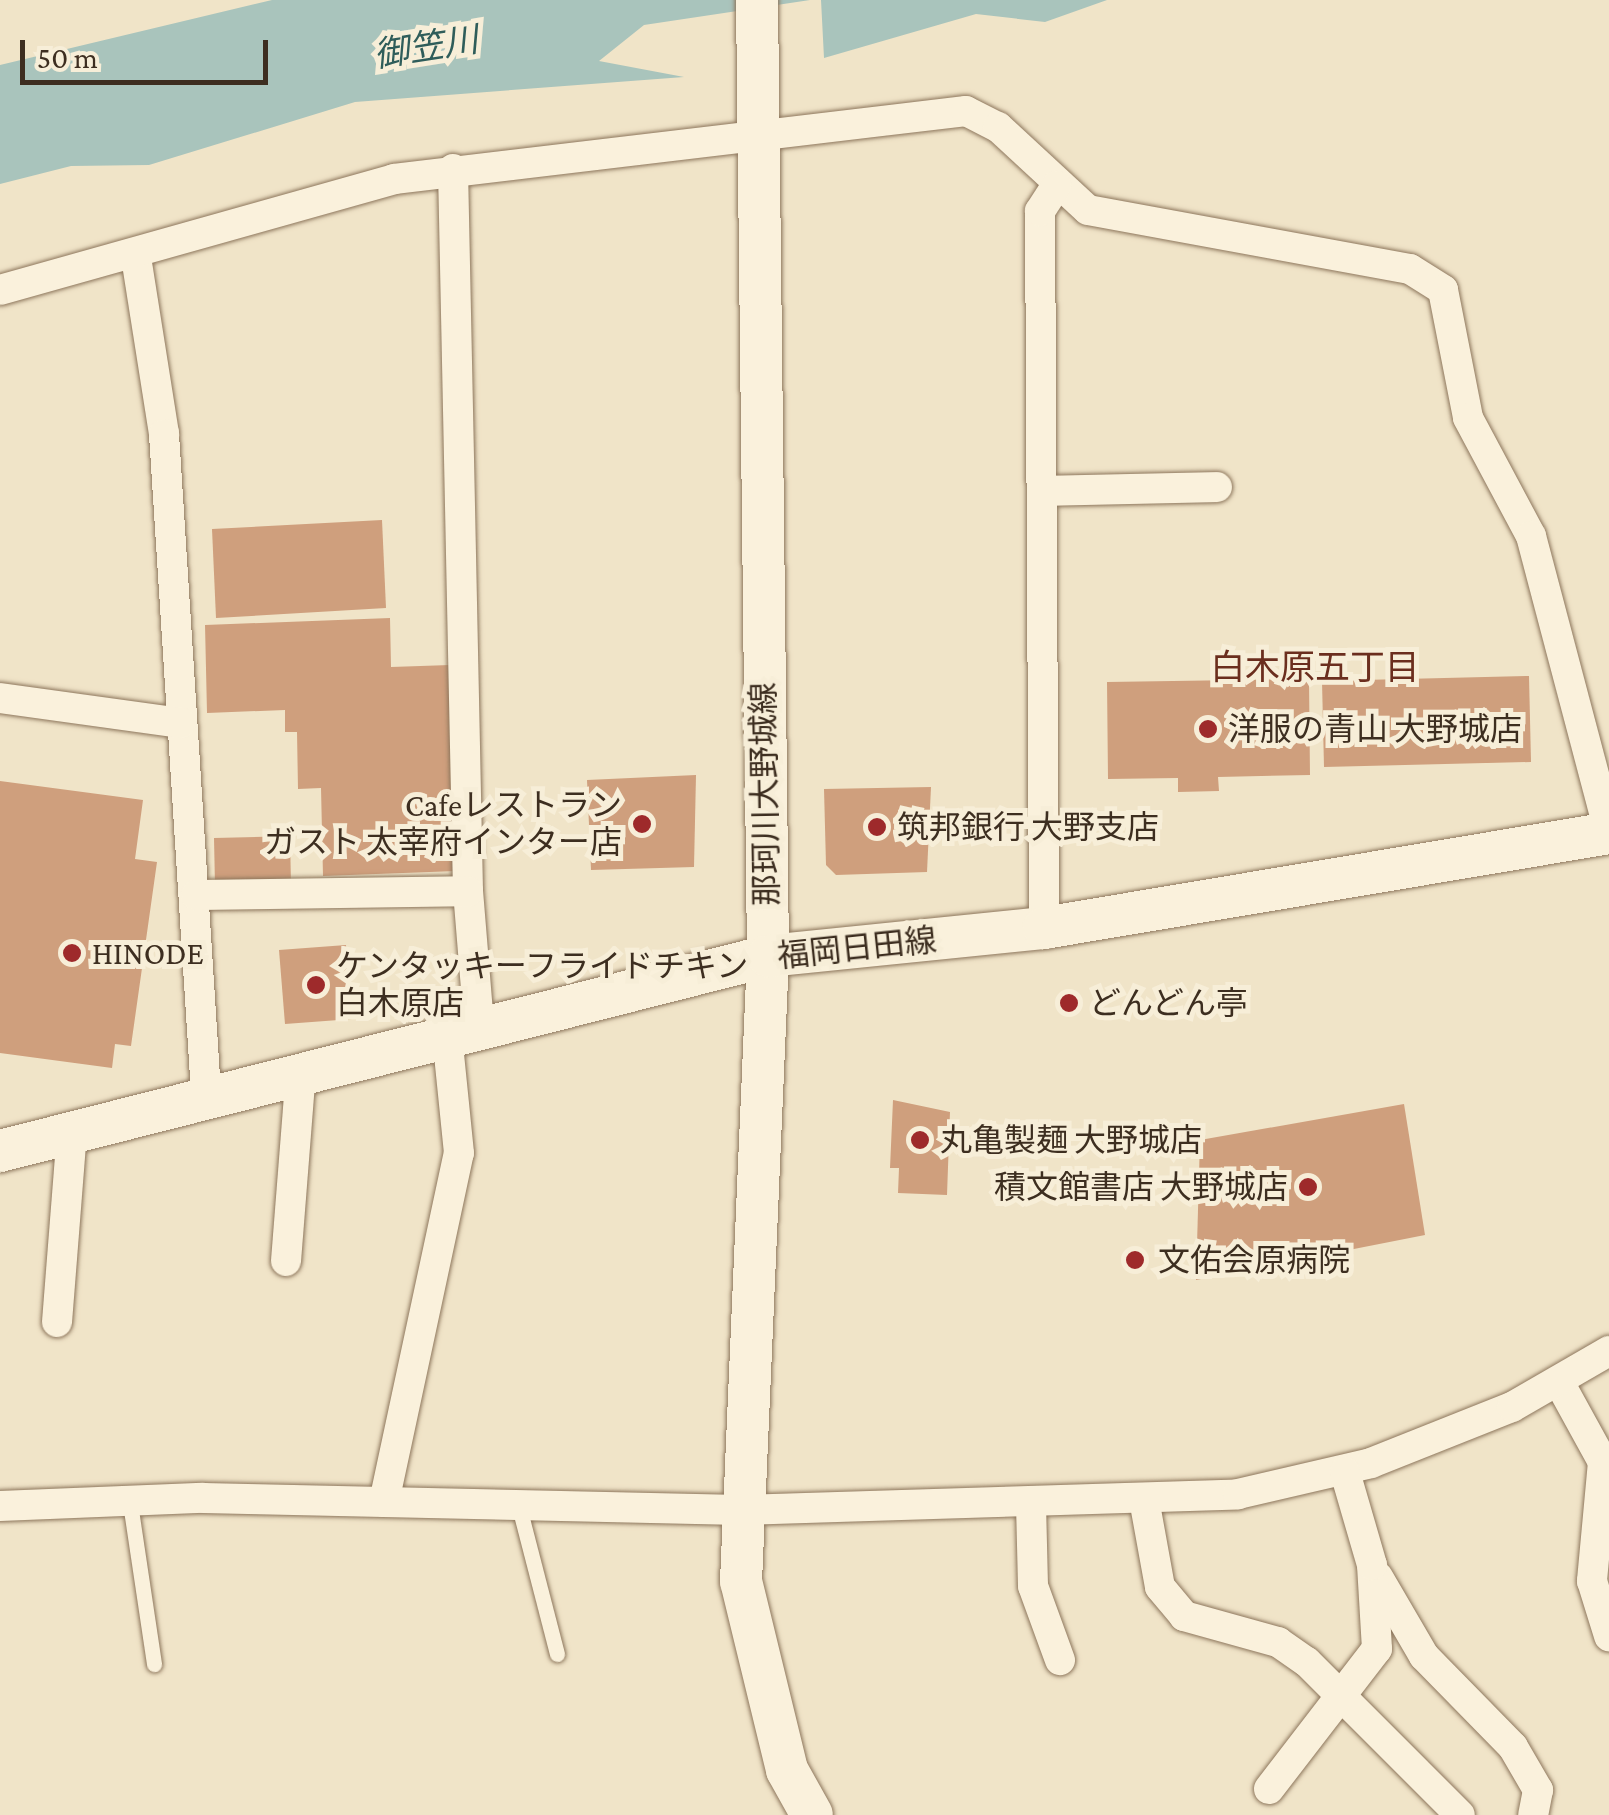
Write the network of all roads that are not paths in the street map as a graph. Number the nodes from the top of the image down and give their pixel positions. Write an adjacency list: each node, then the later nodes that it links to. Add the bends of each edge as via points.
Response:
1 (758, 0): 2 (main road, 那珂川大野城線)
2 (753, 126): 3 (street); 4 (street, via 966,112 998,127); 15 (main road, 那珂川大野城線)
3 (453, 169): 5 (street, via 320,197); 12 (street)
4 (1056, 186): 8 (street, via 1040,212); 11 (street, via 1088,210 1410,269 1442,290 1468,418 1531,536)
5 (136, 256): 6 (street); 10 (street, via 164,434)
6 (0, 290)
7 (1216, 487): 8 (street)
8 (1042, 491): 14 (street)
9 (0, 698): 10 (street)
10 (181, 723): 13 (street)
11 (1609, 832): 14 (main road, 福岡日田線)
12 (468, 890): 13 (street); 16 (street)
13 (196, 895): 18 (street)
14 (1044, 928): 15 (main road, 福岡日田線)
15 (768, 956): 16 (main road, 福岡日田線); 32 (main road, 那珂川大野城線)
16 (463, 1030): 17 (main road, 福岡日田線); 27 (street, via 458,1153)
17 (301, 1070): 18 (main road, 福岡日田線); 21 (street)
18 (206, 1093): 19 (main road, 福岡日田線)
19 (72, 1132): 20 (main road, 福岡日田線); 22 (street)
20 (0, 1151)
21 (286, 1261)
22 (57, 1322)
23 (1609, 1351): 24 (street)
24 (1559, 1382): 25 (street); 34 (street, via 1603,1462 1592,1581)
25 (1345, 1472): 26 (street, via 1238,1494); 33 (street)
26 (1144, 1499): 30 (street); 38 (street, via 1160,1588 1184,1616 1278,1642)
27 (384, 1502): 28 (street); 29 (street)
28 (130, 1503): 31 (street); 37 (lane)
29 (518, 1503): 32 (street); 35 (lane)
30 (1032, 1504): 32 (street); 36 (street, via 1033,1586)
31 (0, 1506)
32 (741, 1510): 40 (main road, 那珂川大野城線, via 740,1581 760,1680)
33 (1372, 1565): 38 (street, via 1377,1650); 42 (street, via 1424,1656 1513,1747 1538,1790)
34 (1609, 1636)
35 (557, 1654)
36 (1060, 1660)
37 (154, 1664)
38 (1346, 1700): 39 (street); 41 (street)
39 (1269, 1789)
40 (812, 1815)
41 (1460, 1815)
42 (1533, 1815)

